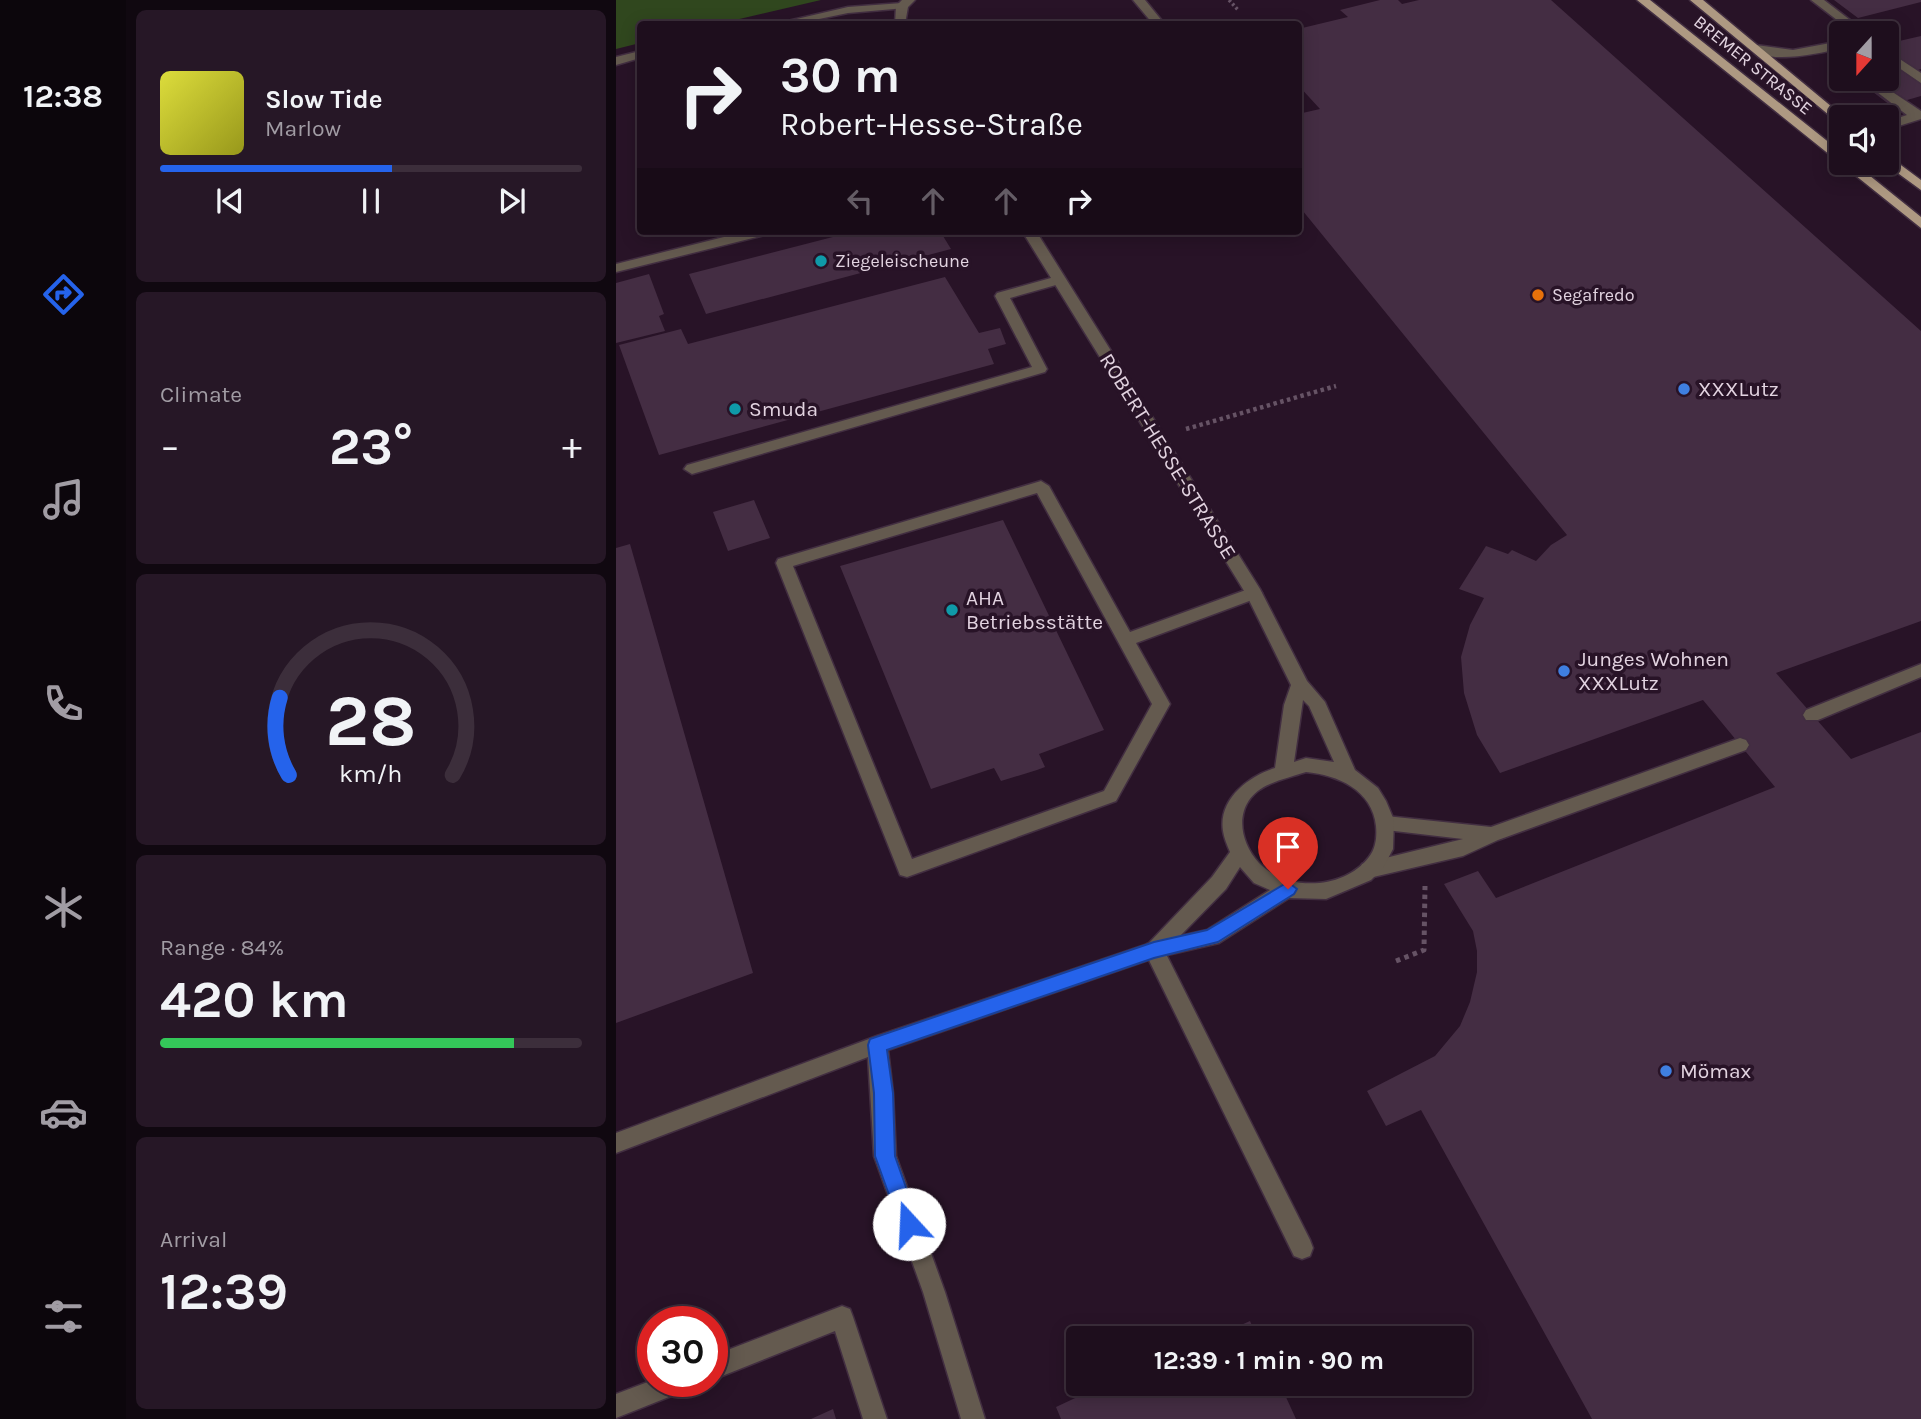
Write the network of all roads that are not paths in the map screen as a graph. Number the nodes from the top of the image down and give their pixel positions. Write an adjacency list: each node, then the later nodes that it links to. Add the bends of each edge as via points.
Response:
1 (1139, 0): 8 (street)
2 (1643, 0): 22 (main road, BREMER STRASSE)
3 (1696, 0): 11 (main road, BREMER STRASSE)
4 (1817, 0): 9 (street)
5 (905, 3): 6 (street); 7 (street)
6 (796, 21)
7 (901, 21)
8 (1156, 21)
9 (1845, 21)
10 (1829, 48): 12 (street)
11 (1756, 49): 12 (street, via 1793,54); 19 (main road, BREMER STRASSE)
12 (1826, 49): 13 (street)
13 (1829, 51)
14 (637, 56): 15 (street)
15 (616, 61)
16 (1899, 63): 17 (street)
17 (1921, 79)
18 (1883, 91): 20 (street)
19 (1829, 111)
20 (1918, 115): 21 (street)
21 (1899, 122)
22 (1829, 148)
23 (1899, 168): 25 (main road)
24 (1861, 175): 26 (main road)
25 (1921, 186)
26 (1921, 224)
27 (748, 235): 29 (street)
28 (1031, 235): 30 (street, ROBERT-HESSE-STRASSE)
29 (616, 268)
30 (1058, 280): 31 (street, via 1002,296 1040,369); 32 (street, ROBERT-HESSE-STRASSE)
31 (692, 469)
32 (1254, 593): 33 (street); 35 (street, ROBERT-HESSE-STRASSE)
33 (1128, 639): 33 (street, via 1041,486 784,563 906,869 1110,796 1161,704)
34 (1921, 670): 36 (street)
35 (1300, 685): 38 (street, via 1291,704); 39 (street, ROBERT-HESSE-STRASSE, via 1316,702)
36 (1812, 715)
37 (1740, 745): 41 (street)
38 (1284, 768): 39 (street, via 1306,765); 42 (street, via 1261,778 1244,793 1233,812 1230,834)
39 (1348, 774): 40 (street, via 1367,787)
40 (1387, 823): 41 (street); 43 (street, via 1386,840)
41 (1490, 835): 43 (street, via 1463,848)
42 (1238, 855): 44 (street, via 1268,882); 45 (street, via 1219,883)
43 (1369, 870): 44 (street, via 1332,889)
44 (1288, 889): 45 (street, via 1212,937)
45 (1154, 950): 46 (street); 48 (street)
46 (877, 1045): 47 (street); 53 (street, via 885,1156)
47 (616, 1143)
48 (1302, 1248)
49 (728, 1362): 52 (street, via 842,1317)
50 (639, 1397): 51 (street)
51 (616, 1406)
52 (875, 1419)
53 (973, 1419)

